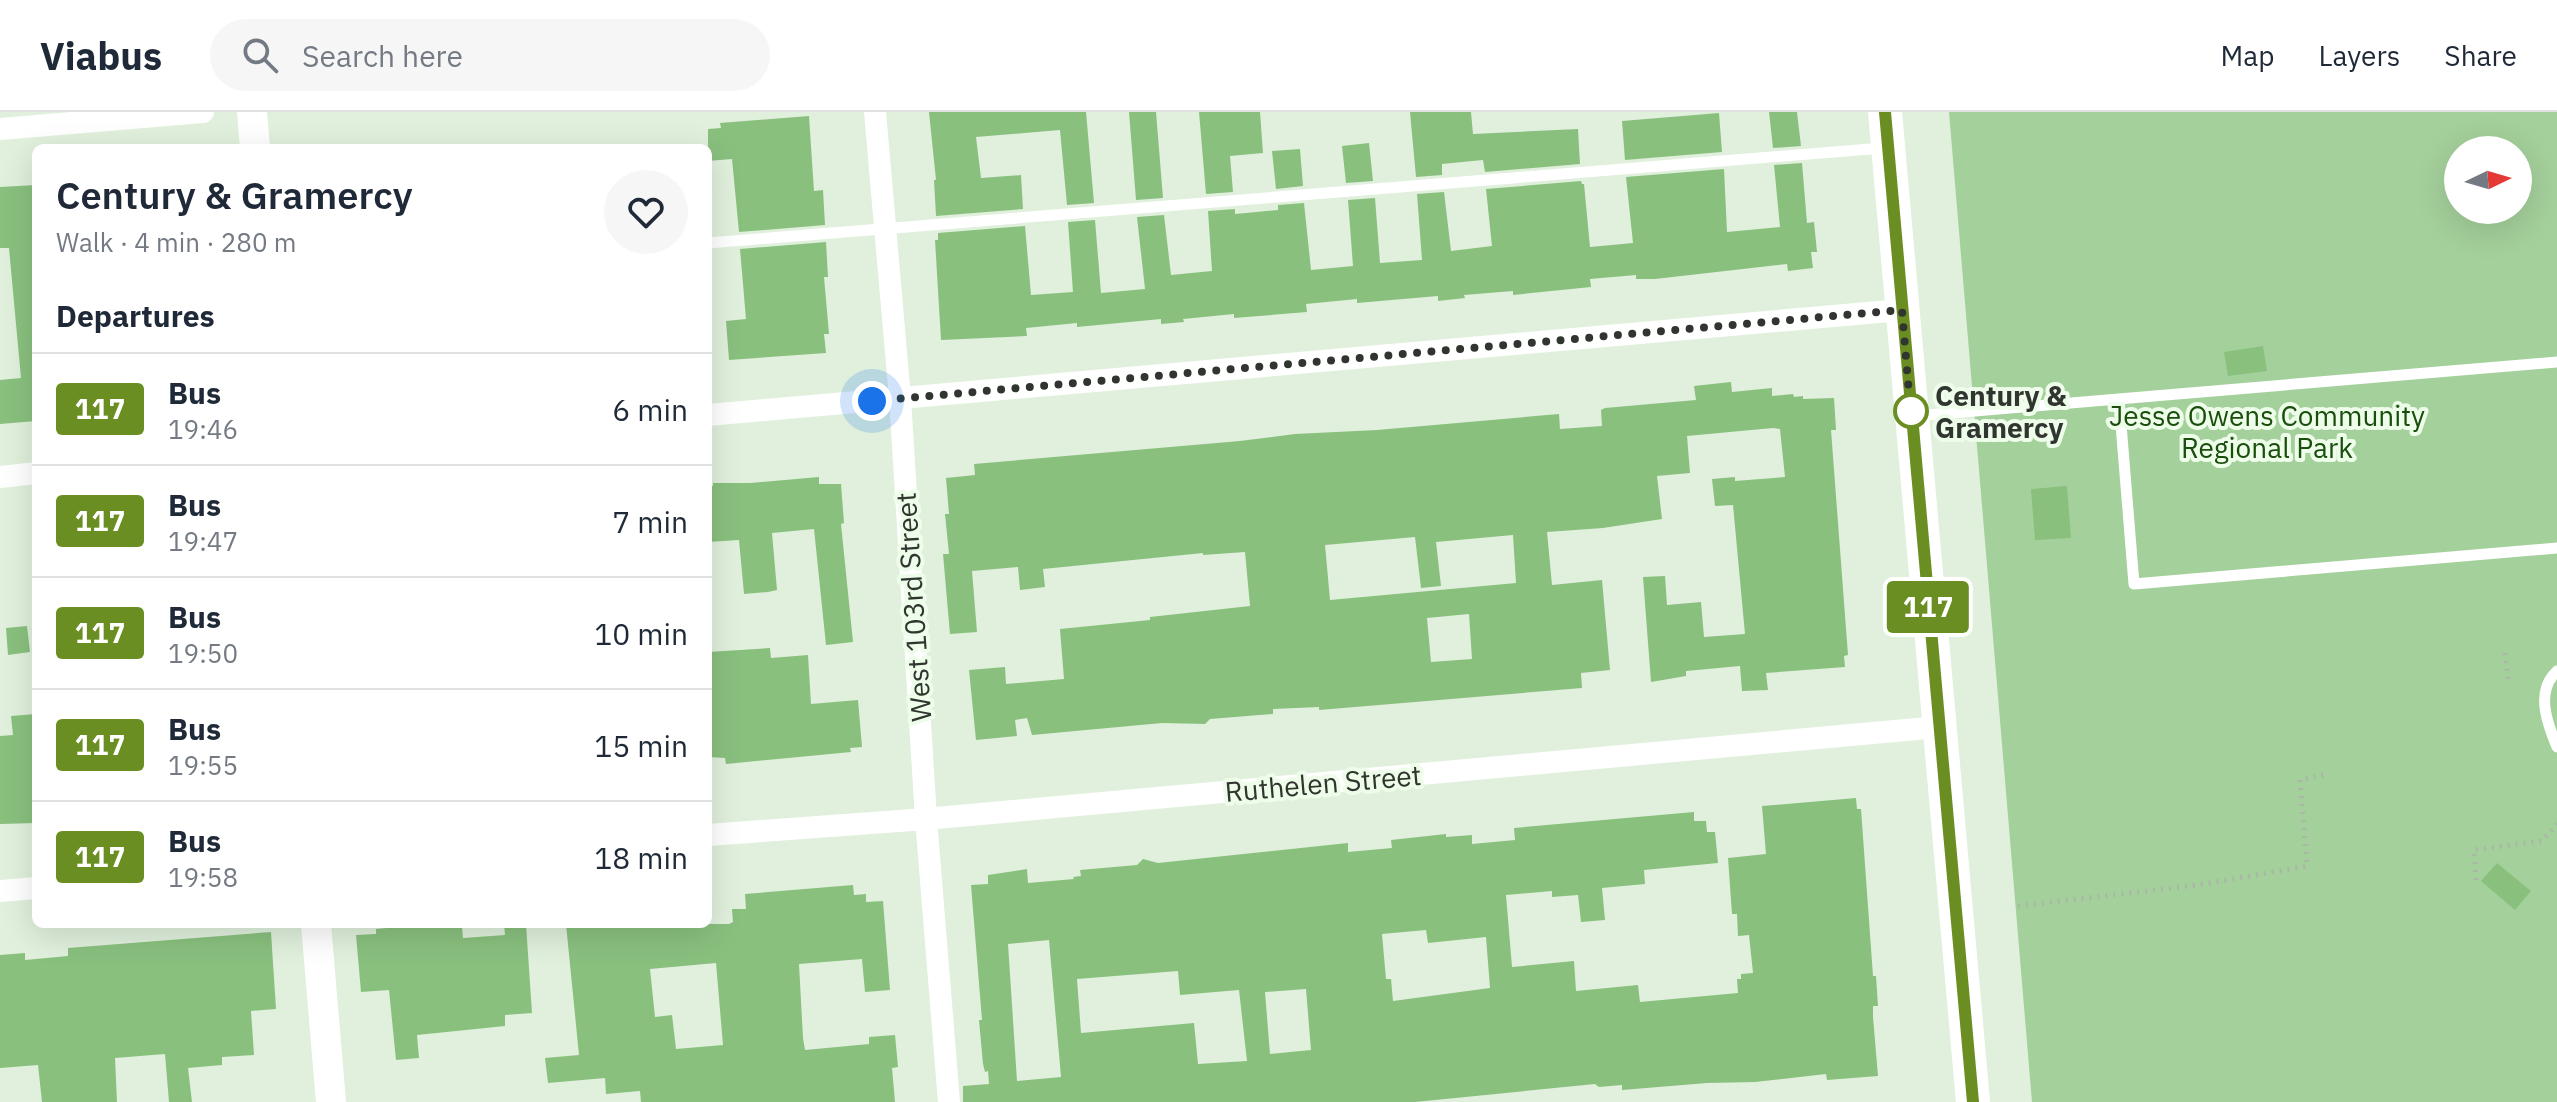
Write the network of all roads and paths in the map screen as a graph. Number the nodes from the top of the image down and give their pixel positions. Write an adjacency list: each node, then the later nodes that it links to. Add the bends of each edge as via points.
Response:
1 (203, 112): 5 (street)
2 (252, 112): 6 (street)
3 (875, 112): 8 (street, West 103rd Street)
4 (1885, 112): 7 (main road)
5 (0, 129)
6 (255, 144)
7 (1888, 148): 8 (lane); 10 (main road)
8 (885, 228): 9 (lane); 12 (street, West 103rd Street)
9 (712, 243)
10 (1902, 310): 12 (street); 15 (main road)
11 (2557, 362): 13 (lane)
12 (900, 398): 14 (street); 25 (street, West 103rd Street)
13 (2119, 400): 15 (lane); 18 (lane, via 2134,584)
14 (712, 415)
15 (1911, 417): 22 (main road)
16 (32, 473): 17 (street)
17 (0, 477)
18 (2557, 548)
19 (2505, 653): 21 (path)
20 (2557, 671): 23 (lane, via 2550,678 2544,705)
21 (2508, 680)
22 (1939, 727): 25 (street, Ruthelen Street); 35 (main road)
23 (2557, 747)
24 (2324, 775): 31 (path, via 2300,780 2307,866)
25 (926, 819): 27 (street, Ruthelen Street); 34 (street, West 103rd Street)
26 (2557, 824): 28 (path, via 2542,841 2474,850)
27 (712, 835)
28 (2476, 880)
29 (32, 888): 30 (street)
30 (0, 891)
31 (2018, 906)
32 (316, 928): 33 (street)
33 (331, 1102)
34 (949, 1102)
35 (1973, 1102)

